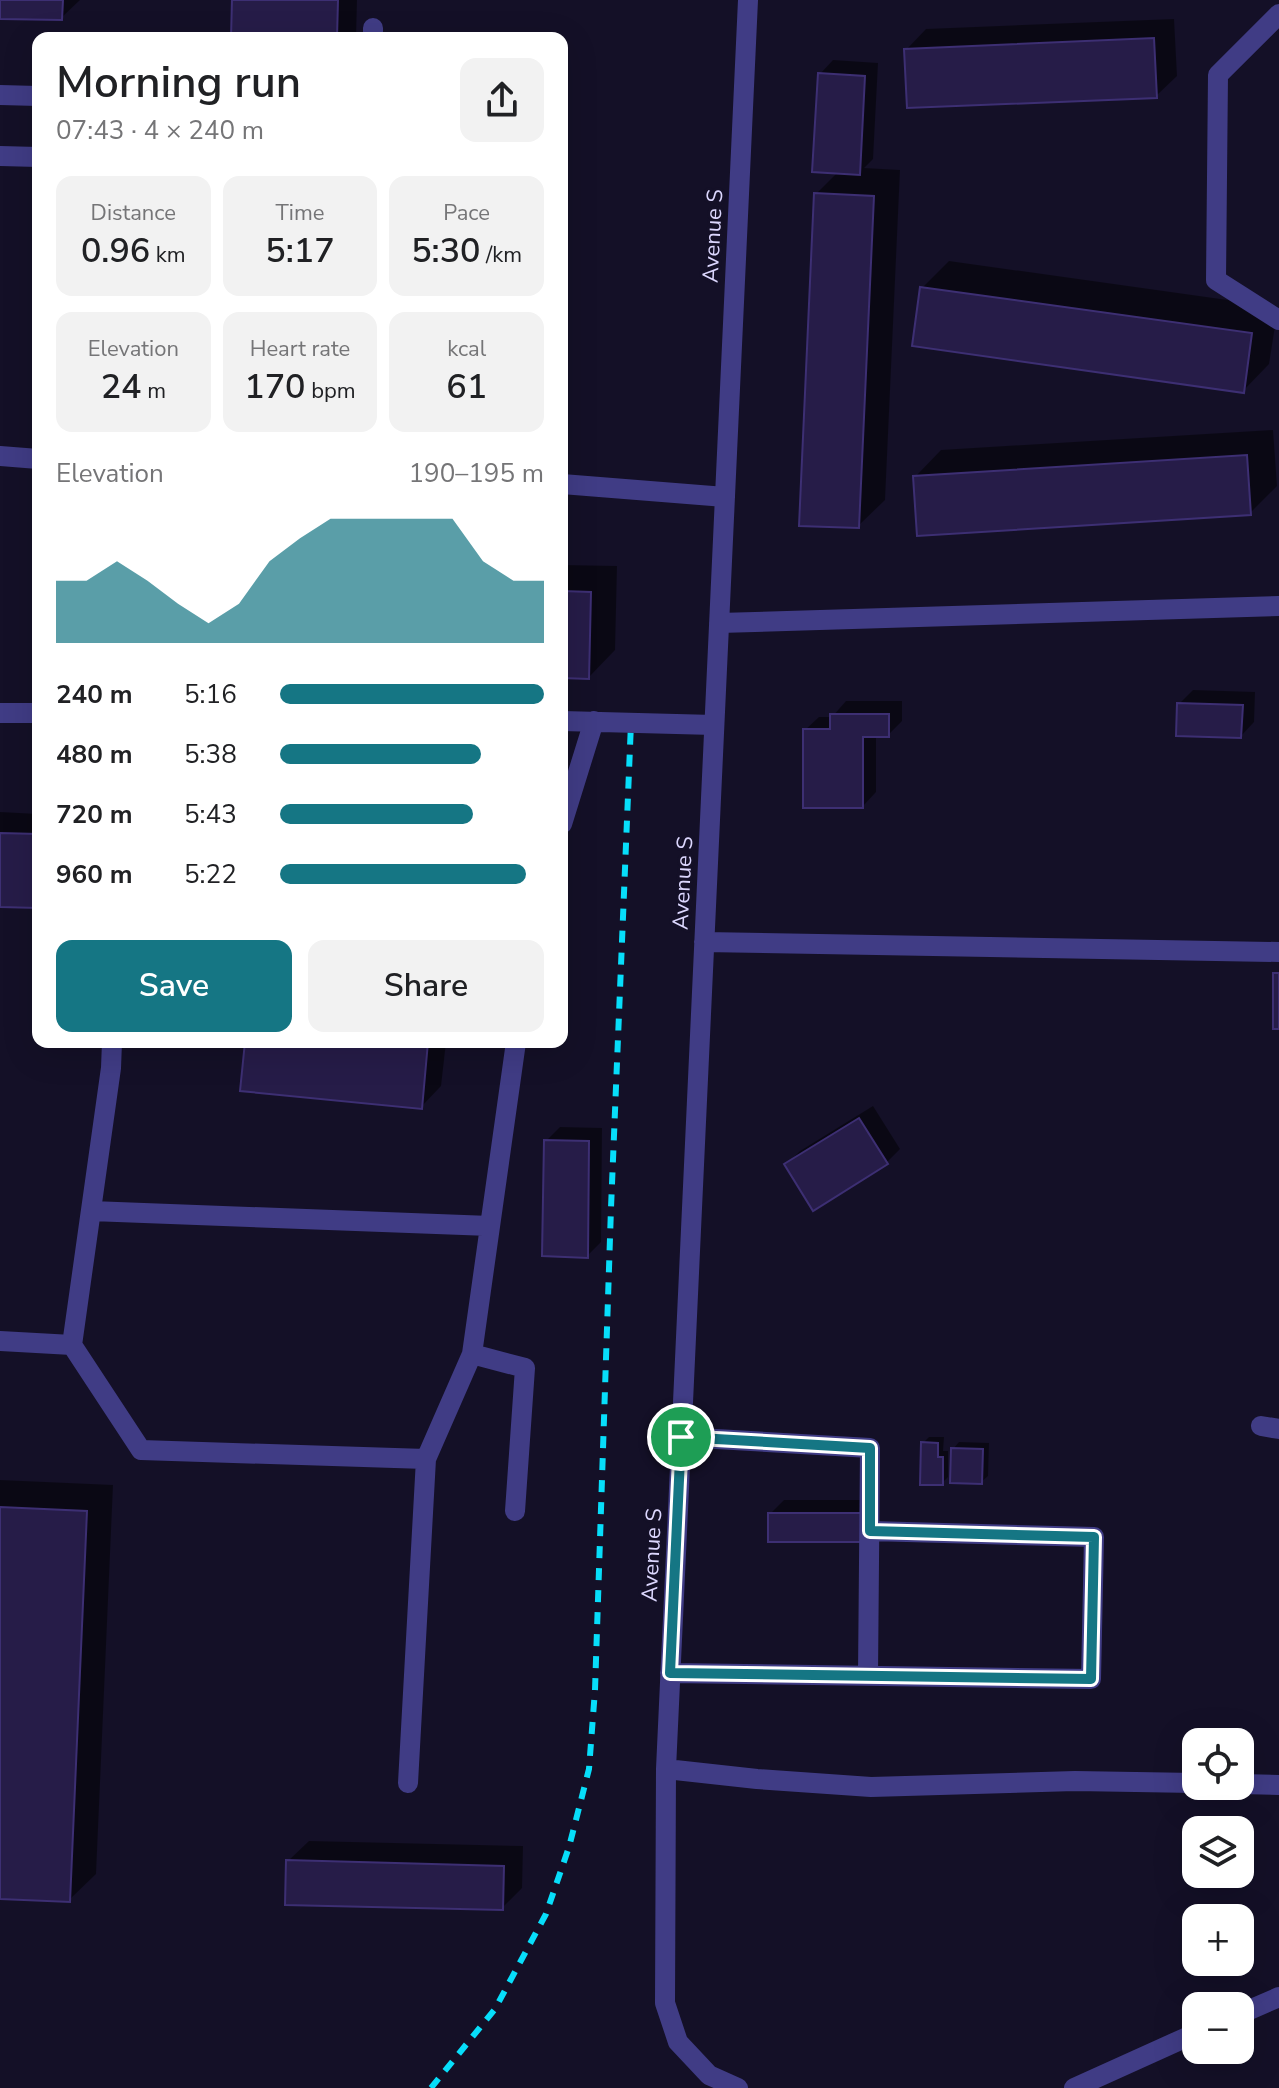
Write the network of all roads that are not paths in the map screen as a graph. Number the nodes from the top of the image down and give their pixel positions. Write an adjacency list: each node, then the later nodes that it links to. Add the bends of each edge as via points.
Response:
1 (748, 0): 11 (street, Avenue S)
2 (1279, 14): 7 (street, via 1218,75 1216,265 1216,280)
3 (0, 95): 4 (street)
4 (32, 96)
5 (0, 156): 6 (street)
6 (32, 157)
7 (1279, 320)
8 (0, 456): 9 (street)
9 (32, 459)
10 (568, 484): 11 (street)
11 (725, 497): 13 (street, Avenue S)
12 (1279, 606): 13 (street)
13 (719, 623): 18 (street, Avenue S)
14 (0, 713): 15 (street)
15 (32, 713)
16 (568, 721): 17 (street)
17 (594, 721): 18 (street); 19 (street)
18 (714, 725): 20 (street, Avenue S)
19 (568, 805)
20 (704, 942): 21 (street); 29 (street, Avenue S)
21 (1279, 952)
22 (112, 1048): 24 (street)
23 (515, 1048): 25 (street)
24 (91, 1211): 25 (street); 27 (street)
25 (490, 1226): 28 (street)
26 (0, 1341): 27 (street)
27 (72, 1345): 30 (street, via 141,1450)
28 (472, 1354): 30 (street); 31 (street, via 525,1368)
29 (681, 1437): 32 (street, via 870,1448); 33 (street, Avenue S)
30 (426, 1459): 36 (street)
31 (515, 1511)
32 (870, 1531): 34 (street); 34 (street, via 1094,1537 1091,1679)
33 (670, 1673): 34 (street); 35 (street, Avenue S)
34 (868, 1676)
35 (666, 1769): 37 (street, via 871,1787); 43 (street, Avenue S, via 665,2003 678,2042 709,2075)
36 (408, 1783)
37 (1182, 1783)
38 (1254, 1784): 39 (street)
39 (1279, 1785)
40 (1279, 1997): 41 (street)
41 (1254, 2008)
42 (1182, 2039): 44 (street)
43 (738, 2088)
44 (1074, 2088)

